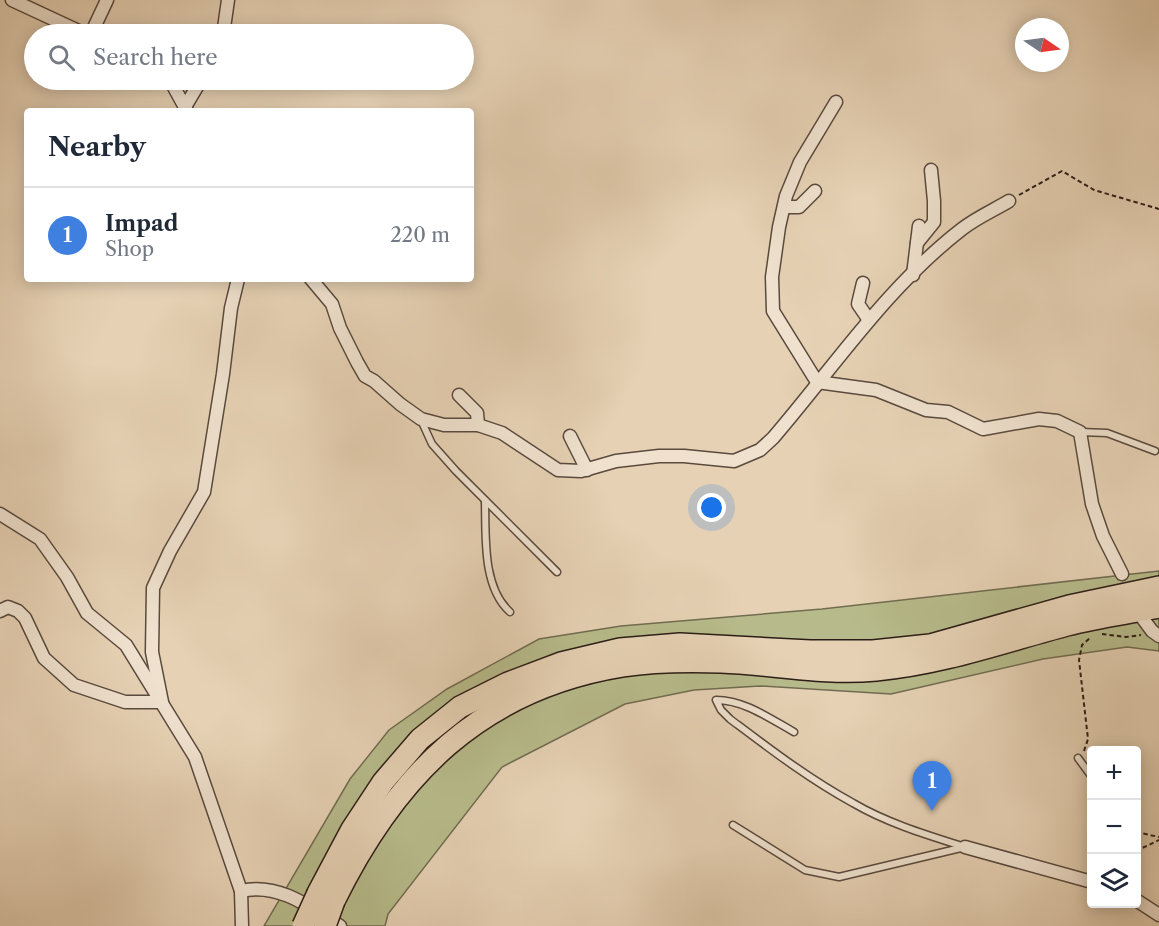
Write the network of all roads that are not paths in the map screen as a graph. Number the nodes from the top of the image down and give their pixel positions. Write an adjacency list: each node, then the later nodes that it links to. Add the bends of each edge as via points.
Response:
1 (12, 0): 4 (street)
2 (107, 0): 5 (street)
3 (228, 0): 6 (street)
4 (64, 24)
5 (96, 24)
6 (225, 24)
7 (176, 90): 10 (street)
8 (196, 90): 11 (street)
9 (836, 102): 15 (street, via 800,162)
10 (185, 108)
11 (187, 108)
12 (931, 170): 17 (street, via 934,222)
13 (815, 191): 15 (street, via 798,207)
14 (1009, 201): 18 (street, via 963,228)
15 (784, 207): 23 (street, via 772,277 774,311)
16 (919, 226): 17 (street)
17 (917, 243): 18 (street)
18 (913, 275): 22 (street)
19 (237, 282): 40 (street, via 204,492 153,588 152,652)
20 (316, 282): 25 (street, via 332,304 365,376)
21 (863, 283): 22 (street, via 858,304)
22 (869, 320): 23 (street)
23 (817, 382): 27 (street, via 876,390 926,410 948,412 983,429 1039,419 1057,421); 30 (street, via 773,438 760,450 734,461 645,457)
24 (459, 395): 26 (street, via 477,413)
25 (421, 419): 26 (street, via 444,425); 31 (lane, via 432,444)
26 (478, 424): 30 (street, via 502,433 558,470)
27 (1080, 432): 29 (lane, via 1107,433); 34 (street, via 1092,504)
28 (570, 436): 30 (street)
29 (1155, 452)
30 (586, 470)
31 (485, 500): 33 (lane); 38 (lane, via 490,575 501,604)
32 (0, 514): 40 (street, via 40,539 87,613 126,645)
33 (557, 572)
34 (1122, 574)
35 (1159, 587): 48 (highway, via 1069,606 930,645 873,651 810,651 681,644 620,649 561,663 460,707 420,739 383,782 352,830)
36 (0, 611): 40 (street, via 8,607 25,618 44,658 74,685 125,702)
37 (1150, 611): 39 (street); 48 (highway, via 1070,624 918,665 823,672 723,662 665,662 624,666 547,685 505,704 438,753 404,789)
38 (510, 612)
39 (1155, 634)
40 (162, 702): 47 (street, via 195,757)
41 (794, 732): 45 (lane, via 753,709 729,700 716,700 730,719 854,804 919,833)
42 (1078, 758): 43 (lane)
43 (1087, 770)
44 (733, 825): 45 (lane, via 805,870 839,877)
45 (965, 848): 46 (street)
46 (1087, 881)
47 (241, 891): 51 (street); 54 (street, via 252,888 290,896)
48 (326, 897): 52 (highway, bridge); 53 (highway, bridge)
49 (1141, 903): 50 (street)
50 (1159, 915)
51 (242, 926)
52 (303, 926)
53 (325, 926)
54 (340, 926)

